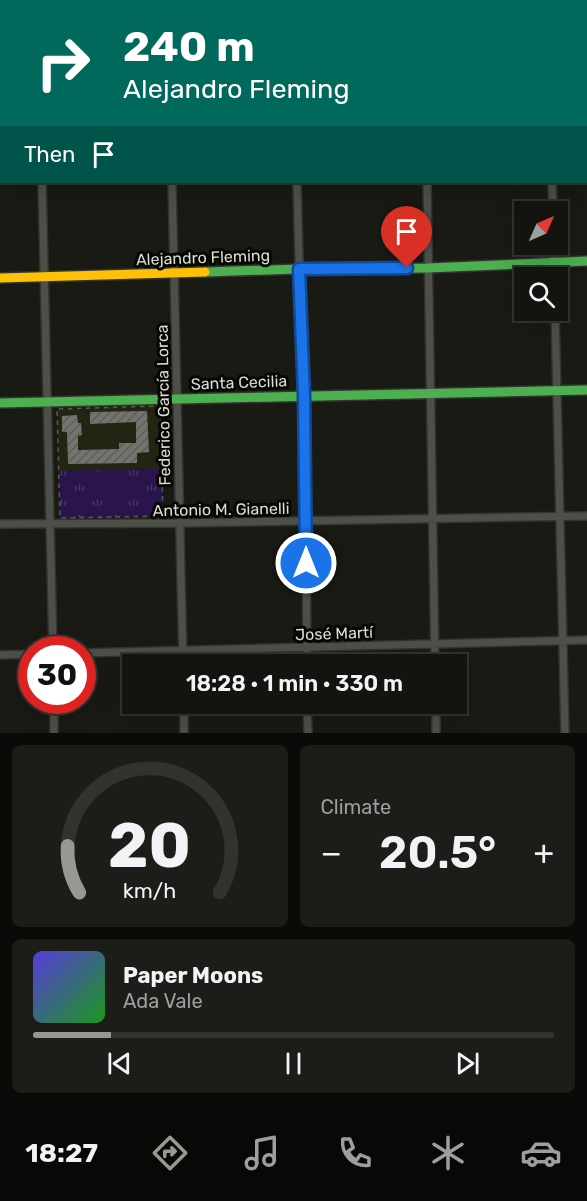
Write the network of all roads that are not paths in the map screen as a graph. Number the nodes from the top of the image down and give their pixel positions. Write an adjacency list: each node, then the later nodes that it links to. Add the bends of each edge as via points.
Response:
1 (42, 183): 14 (street)
2 (172, 183): 13 (street, Federico García Lorca)
3 (297, 183): 12 (street)
4 (427, 183): 11 (street)
5 (552, 183): 6 (street)
6 (553, 201)
7 (554, 255): 9 (street)
8 (587, 261): 9 (street, Alejandro Fleming)
9 (554, 262): 10 (street); 11 (street, Alejandro Fleming)
10 (554, 267)
11 (428, 268): 12 (street, Alejandro Fleming); 19 (street)
12 (299, 269): 13 (street, Alejandro Fleming); 20 (street)
13 (174, 273): 14 (street, Alejandro Fleming); 21 (street, Federico García Lorca)
14 (44, 276): 15 (street, Alejandro Fleming); 22 (street)
15 (0, 278)
16 (555, 321): 17 (street)
17 (557, 390): 18 (street, Santa Cecilia); 19 (street, Santa Cecilia); 24 (street)
18 (587, 390)
19 (430, 392): 20 (street, Santa Cecilia); 26 (street)
20 (304, 396): 21 (street, Santa Cecilia); 27 (street)
21 (177, 399): 22 (street, Santa Cecilia); 28 (street, Federico García Lorca)
22 (47, 402): 23 (street, Santa Cecilia); 30 (street)
23 (0, 403)
24 (560, 516): 25 (street, Antonio M. Gianelli); 26 (street, Antonio M. Gianelli); 33 (street)
25 (587, 516)
26 (433, 518): 27 (street, Antonio M. Gianelli); 34 (street)
27 (306, 521): 28 (street, Antonio M. Gianelli); 35 (street)
28 (179, 523): 30 (street, Antonio M. Gianelli); 36 (street, Federico García Lorca)
29 (0, 524): 30 (street, Antonio M. Gianelli)
30 (50, 525): 31 (street)
31 (52, 636)
32 (587, 640): 33 (street, José Martí)
33 (563, 641): 34 (street, José Martí); 51 (street)
34 (435, 644): 35 (street, José Martí); 41 (street)
35 (306, 647): 36 (street, José Martí); 40 (street)
36 (182, 650): 37 (street, José Martí); 39 (street, Federico García Lorca)
37 (96, 653)
38 (18, 654): 42 (street)
39 (182, 654)
40 (306, 654)
41 (435, 654)
42 (0, 655)
43 (54, 714): 47 (street)
44 (184, 714): 48 (street)
45 (308, 714): 49 (street)
46 (436, 714): 50 (street)
47 (54, 733)
48 (184, 733)
49 (308, 733)
50 (436, 733)
51 (565, 733)

